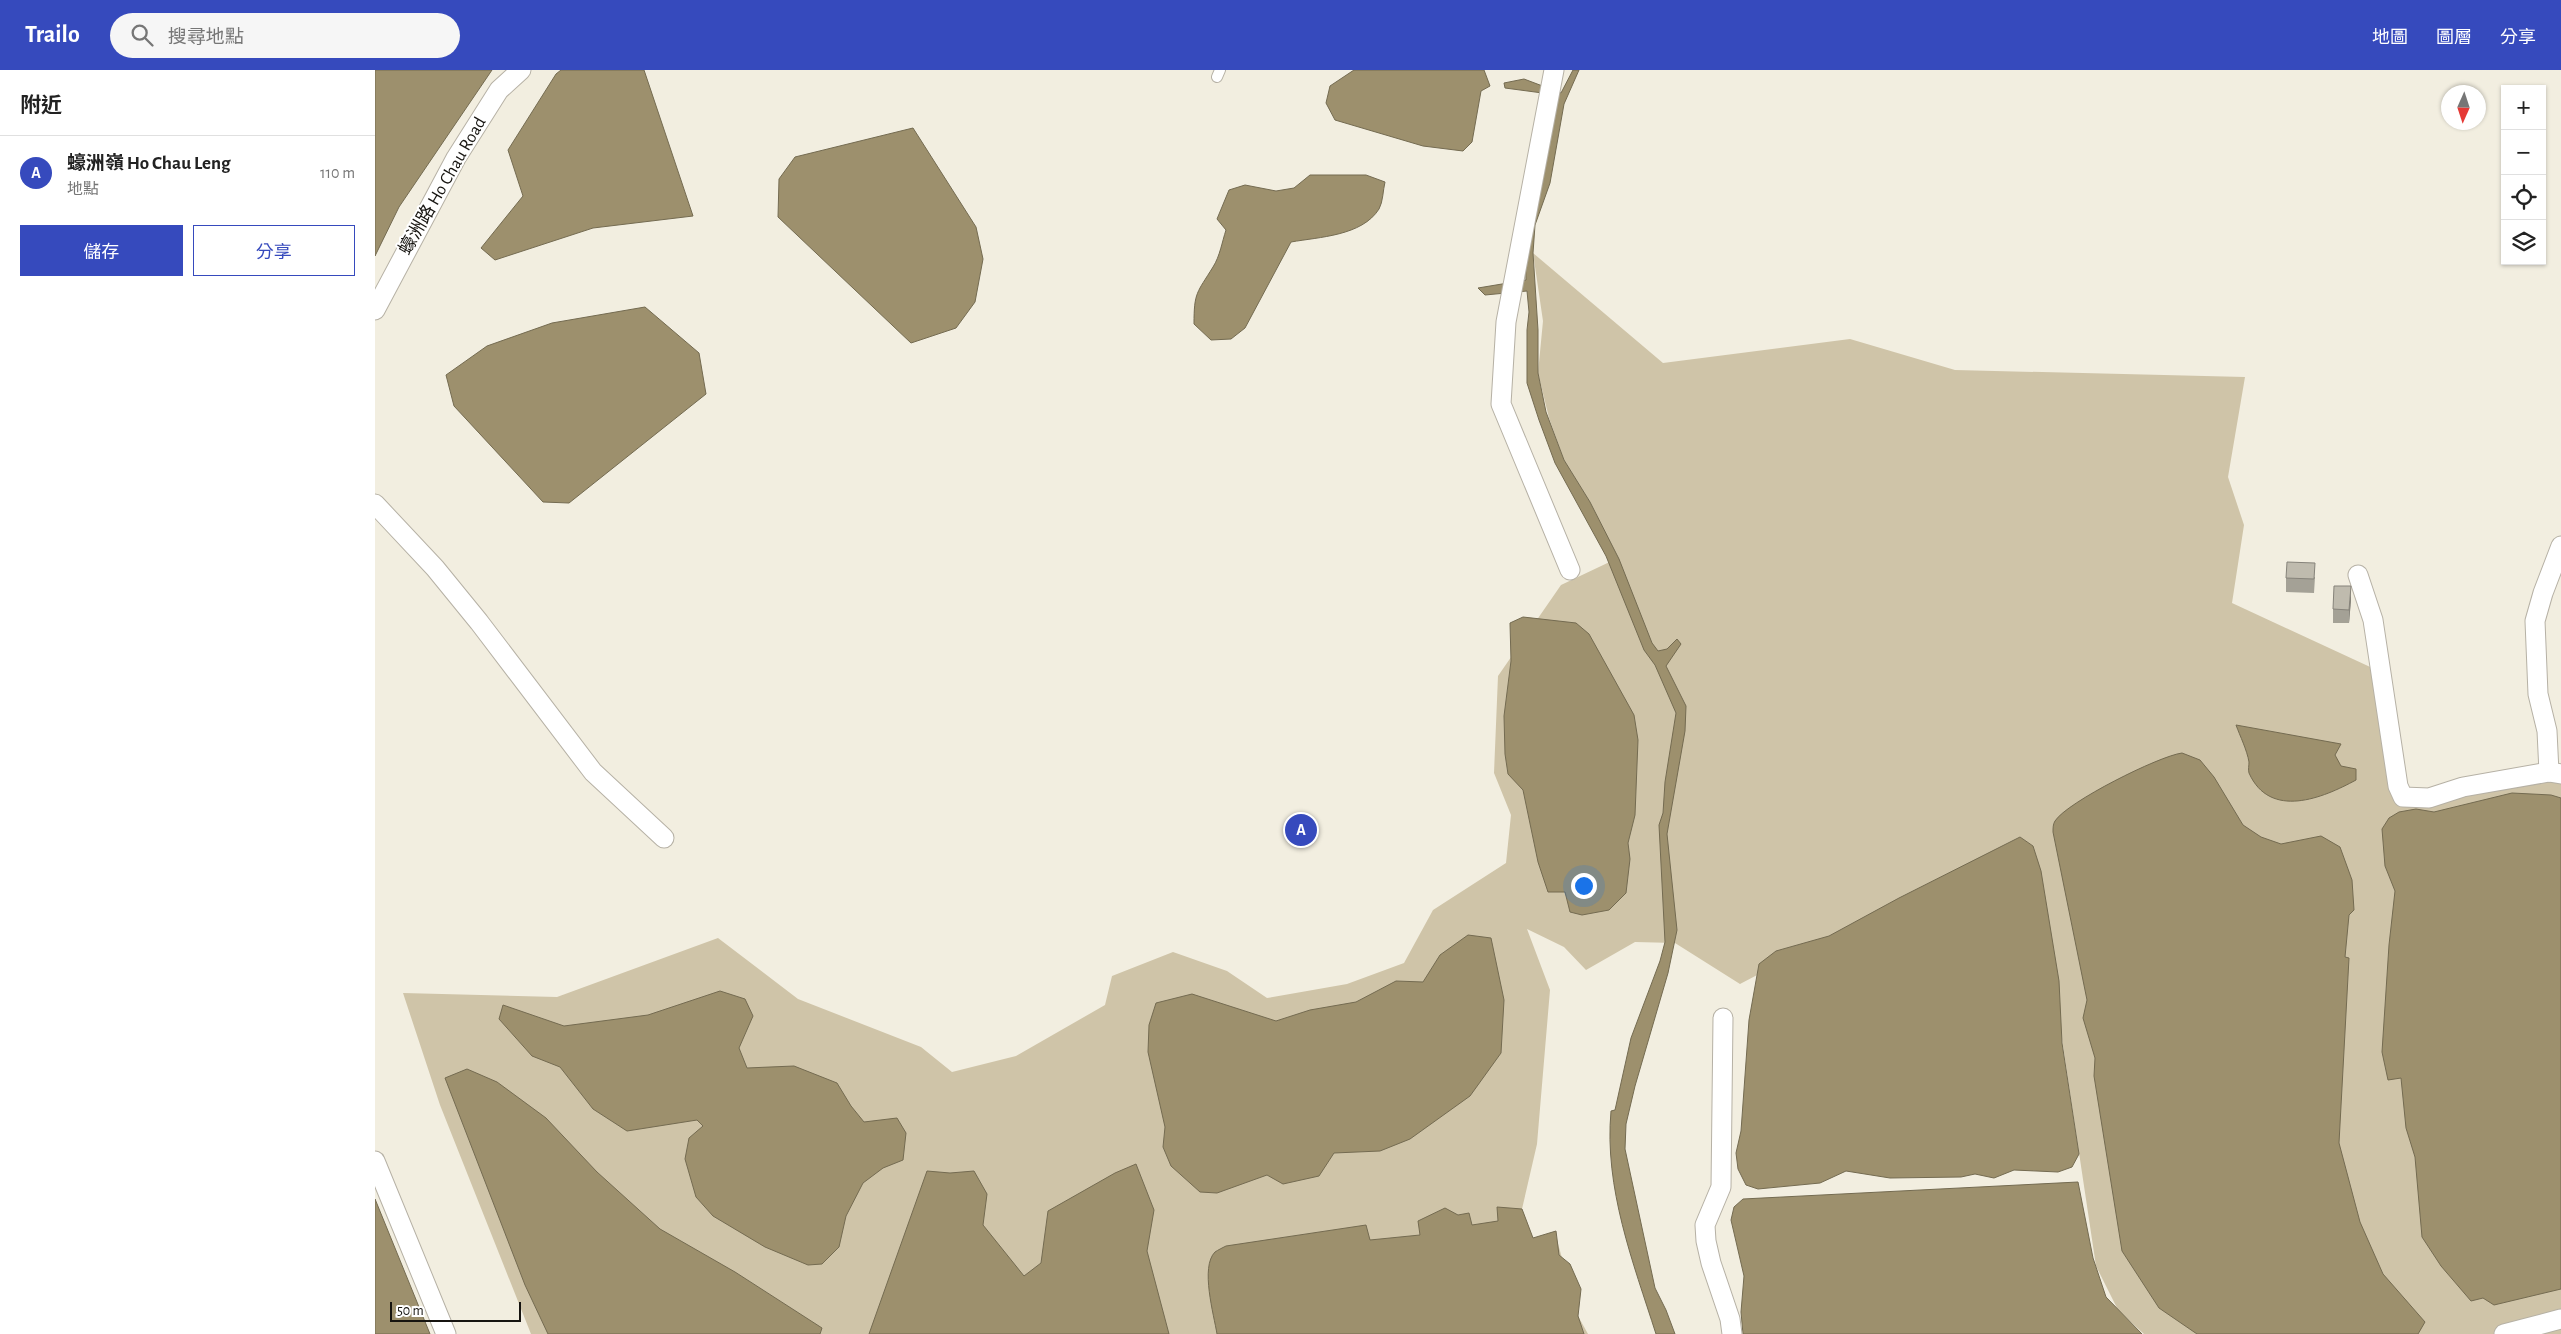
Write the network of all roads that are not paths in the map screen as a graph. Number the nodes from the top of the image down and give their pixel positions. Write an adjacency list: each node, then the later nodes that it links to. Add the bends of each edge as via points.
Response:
1 (521, 70): 3 (street, 蠔洲路 Ho Chau Road, via 499,90 455,158)
2 (1554, 70): 6 (street, via 1506,322 1501,404)
3 (375, 310)
4 (375, 504): 9 (street, via 435,568 479,622 593,772)
5 (2561, 546): 8 (street, via 2535,622 2538,694)
6 (1569, 570)
7 (2358, 575): 8 (street, via 2373,620 2398,786 2403,797 2429,798 2463,787)
8 (2555, 773)
9 (664, 838)
10 (1723, 1018): 14 (street, via 1721,1187 1705,1225 1705,1233)
11 (375, 1161): 13 (street)
12 (2561, 1318): 15 (street)
13 (446, 1334)
14 (1732, 1334)
15 (2505, 1334)

